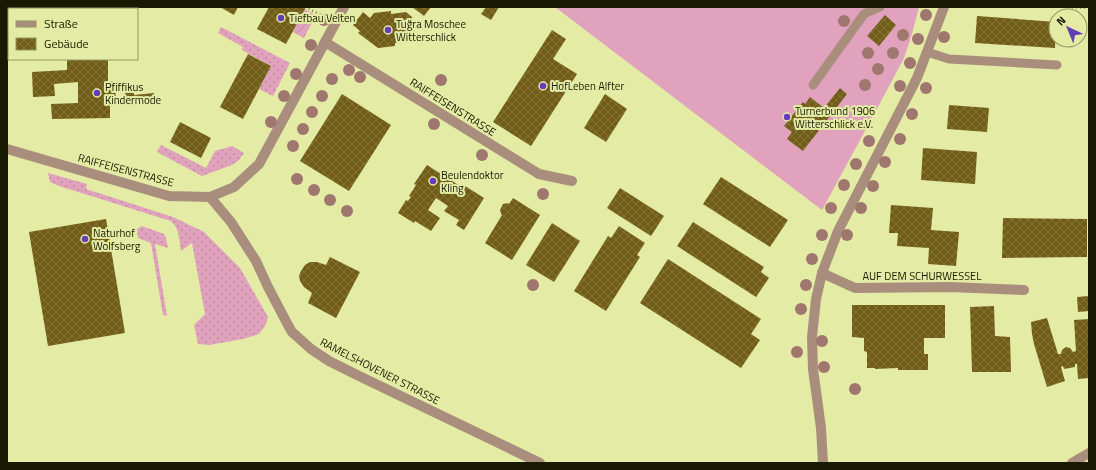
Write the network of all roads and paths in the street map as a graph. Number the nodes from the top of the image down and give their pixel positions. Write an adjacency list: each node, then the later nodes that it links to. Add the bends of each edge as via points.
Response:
1 (306, 7): 7 (path)
2 (344, 7): 7 (street, RAIFFEISENSTRASSE)
3 (880, 7): 11 (lane, via 864,14)
4 (944, 7): 9 (street)
5 (1068, 7): 6 (path)
6 (1089, 8)
7 (336, 23): 8 (street, RAIFFEISENSTRASSE)
8 (326, 42): 13 (street, RAIFFEISENSTRASSE, via 538,174); 14 (street, RAIFFEISENSTRASSE, via 259,164 234,187)
9 (927, 52): 10 (lane, via 949,58); 15 (street, via 917,78 838,231)
10 (1056, 66)
11 (813, 85)
12 (7, 149): 14 (street, RAIFFEISENSTRASSE, via 170,196)
13 (572, 181)
14 (210, 197): 18 (street, RAMELSHOVENER STRASSE, via 231,222 256,260 292,332 311,349 357,375)
15 (822, 273): 16 (street, AUF DEM SCHURWESSEL, via 855,288 950,287); 19 (street, via 812,337)
16 (1024, 290)
17 (1089, 453): 20 (street)
18 (540, 463)
19 (823, 463)
20 (1072, 463)

